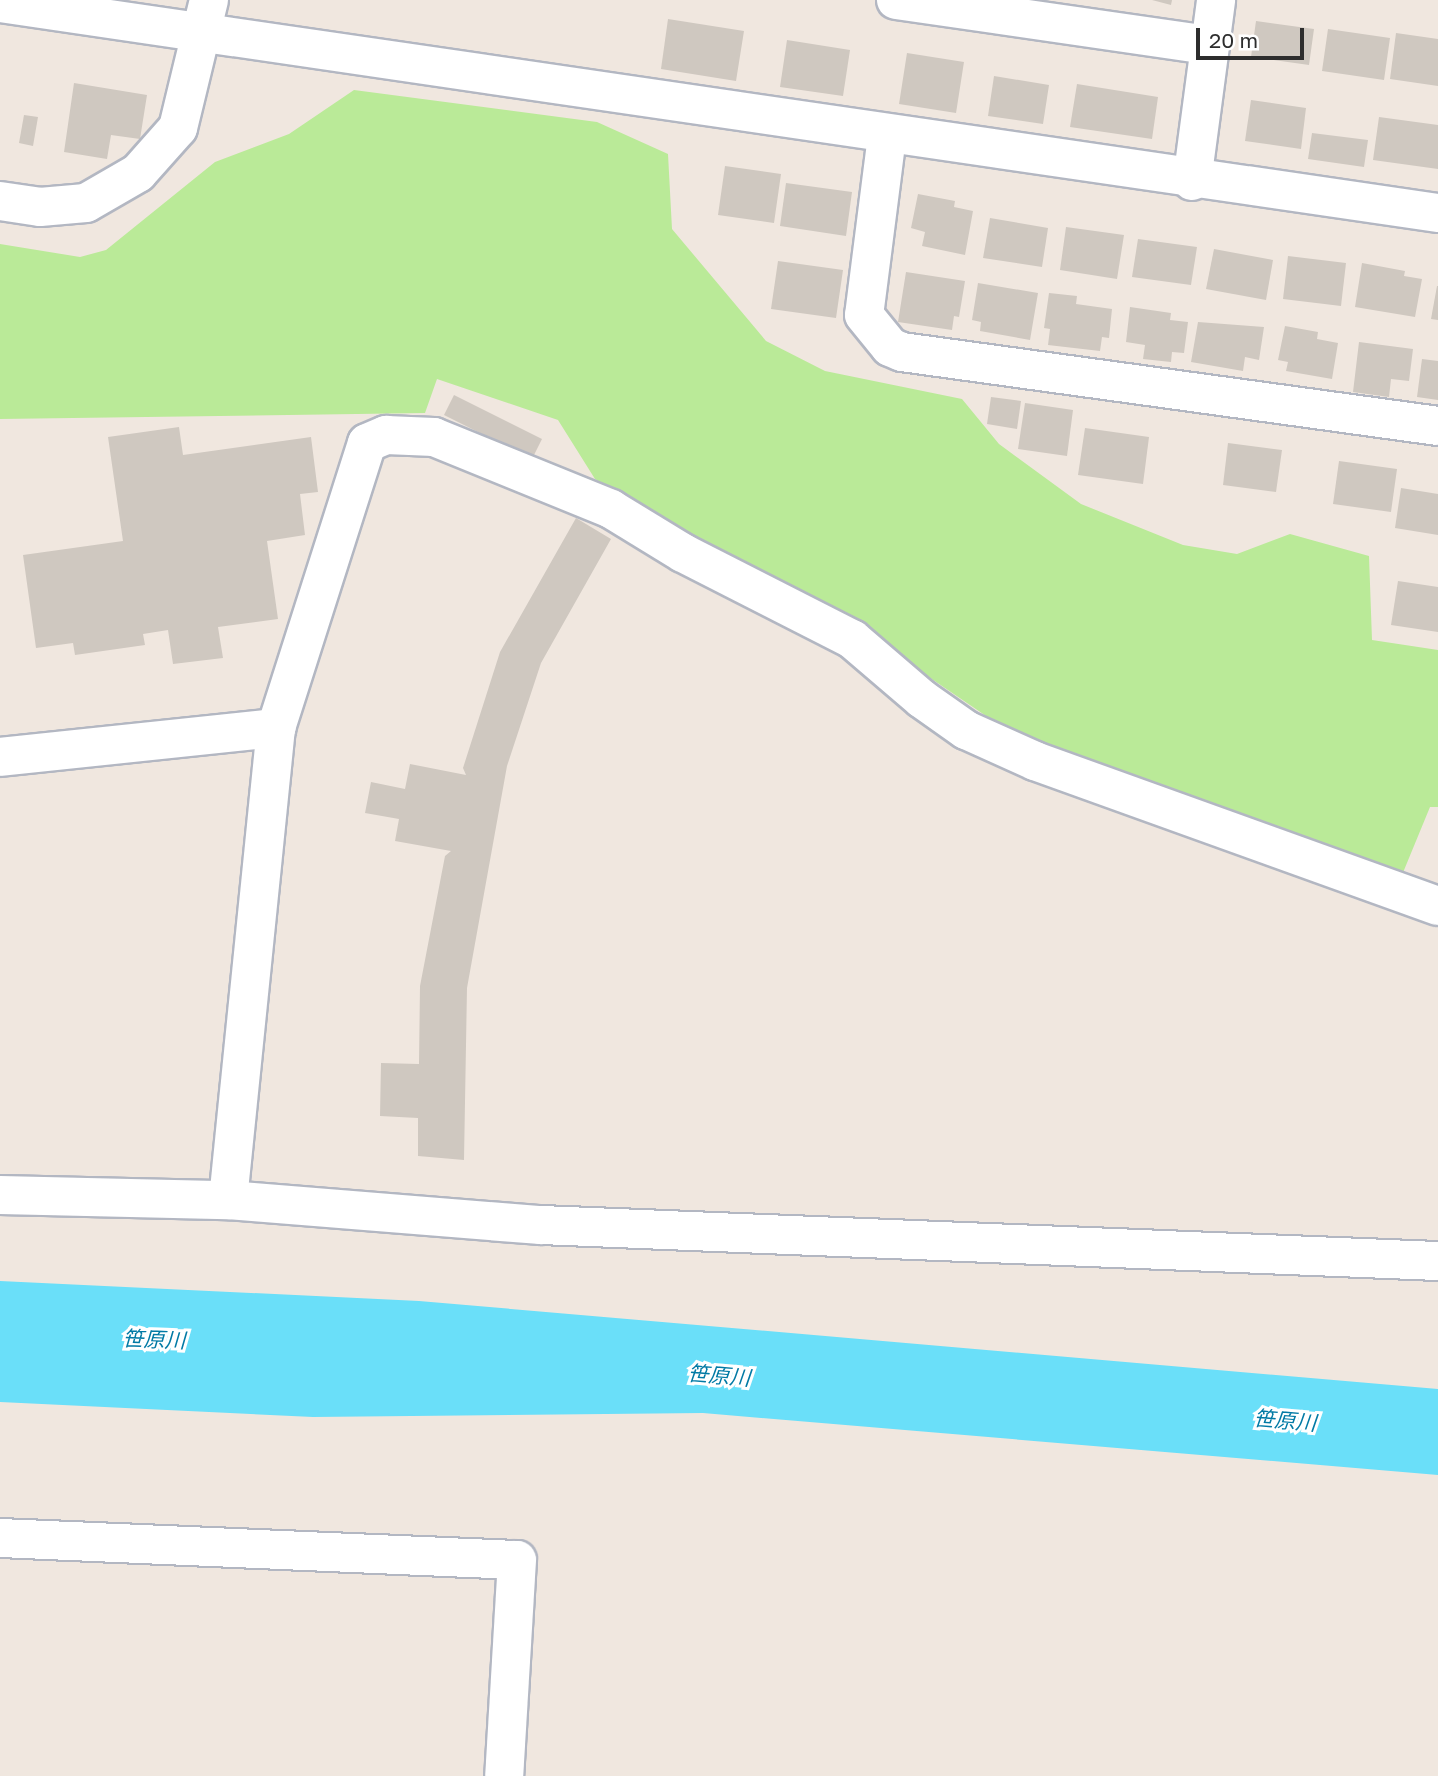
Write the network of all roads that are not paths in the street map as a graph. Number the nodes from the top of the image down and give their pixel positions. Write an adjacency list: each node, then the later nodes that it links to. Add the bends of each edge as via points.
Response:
1 (896, 0): 5 (street)
2 (1216, 0): 5 (street)
3 (0, 4): 4 (street)
4 (206, 16): 6 (street); 8 (street, via 178,128 138,173 86,203 40,206)
5 (1209, 45): 7 (street)
6 (887, 136): 7 (street); 10 (street, via 864,315 890,347)
7 (1192, 181): 9 (street)
8 (0, 201)
9 (1438, 213)
10 (1438, 426)
11 (276, 728): 12 (street); 13 (street, via 367,443 386,435 434,437 611,509 683,553 852,639 966,730 1035,761); 15 (street)
12 (0, 757)
13 (1438, 906)
14 (0, 1195): 15 (street)
15 (228, 1200): 16 (street, via 541,1225)
16 (1438, 1261)
17 (0, 1538): 18 (street, via 517,1560)
18 (504, 1776)

